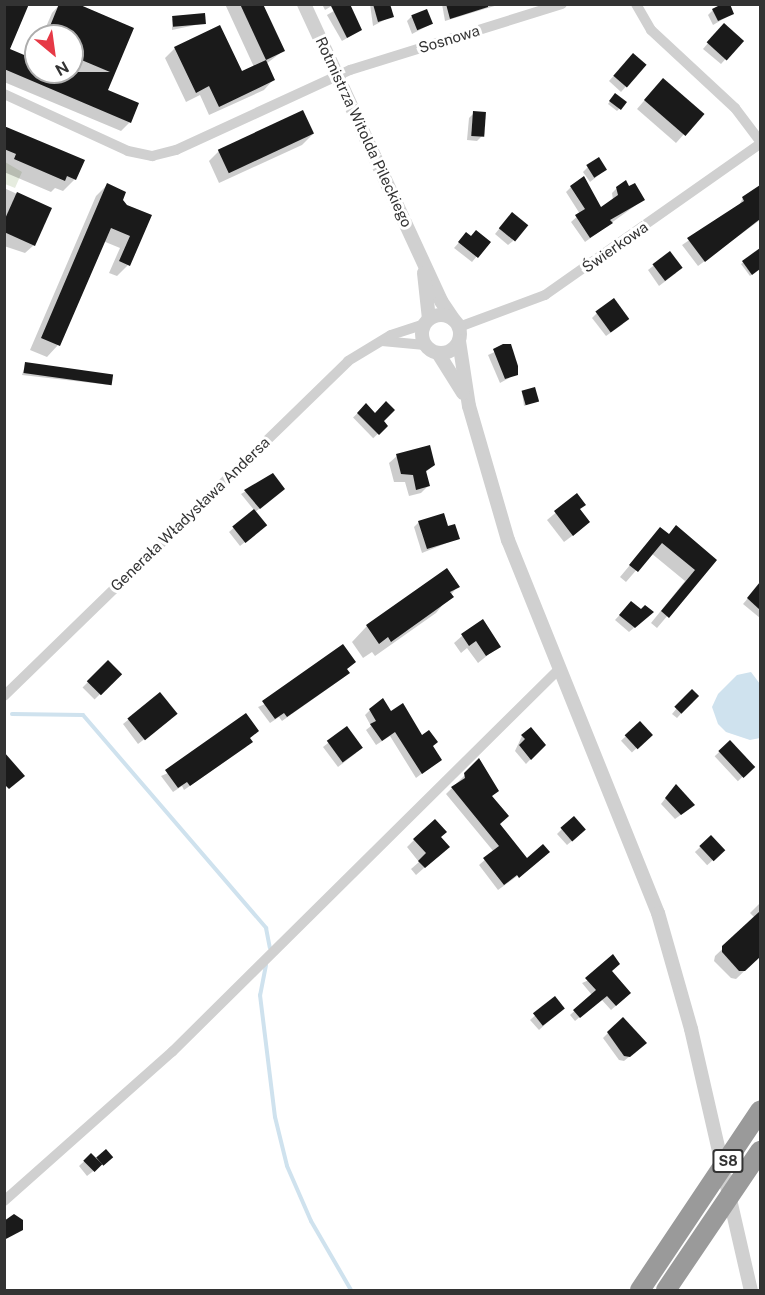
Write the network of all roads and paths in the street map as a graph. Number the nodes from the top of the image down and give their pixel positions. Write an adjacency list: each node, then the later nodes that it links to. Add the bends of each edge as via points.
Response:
1 (304, 4): 4 (street, Rotmistrza Witolda Pileckiego)
2 (562, 4): 4 (street, Sosnowa)
3 (636, 4): 6 (street, via 651,30 735,108)
4 (337, 75): 5 (street, Sosnowa, via 176,150 152,156 128,151); 7 (street, Rotmistrza Witolda Pileckiego)
5 (4, 94)
6 (760, 142): 9 (street, Świerkowa, via 545,295)
7 (424, 259): 8 (street, Rotmistrza Witolda Pileckiego); 9 (street, Rotmistrza Witolda Pileckiego)
8 (427, 321): 9 (street, via 441,315); 10 (street, Generała Władysława Andersa); 11 (street, via 422,336)
9 (457, 329): 12 (street, via 450,351); 13 (street, Rotmistrza Witolda Pileckiego)
10 (382, 341): 11 (street); 15 (street, Generała Władysława Andersa, via 348,361)
11 (425, 345): 12 (street)
12 (438, 353): 13 (street, Rotmistrza Witolda Pileckiego)
13 (469, 406): 14 (street, Rotmistrza Witolda Pileckiego, via 507,540)
14 (560, 668): 18 (street, via 172,1052); 21 (street, Rotmistrza Witolda Pileckiego, via 658,913 692,1029)
15 (4, 696)
16 (760, 1111): 19 (highway, S8)
17 (760, 1151): 20 (highway, S8)
18 (4, 1201)
19 (640, 1290)
20 (666, 1290)
21 (751, 1290)

